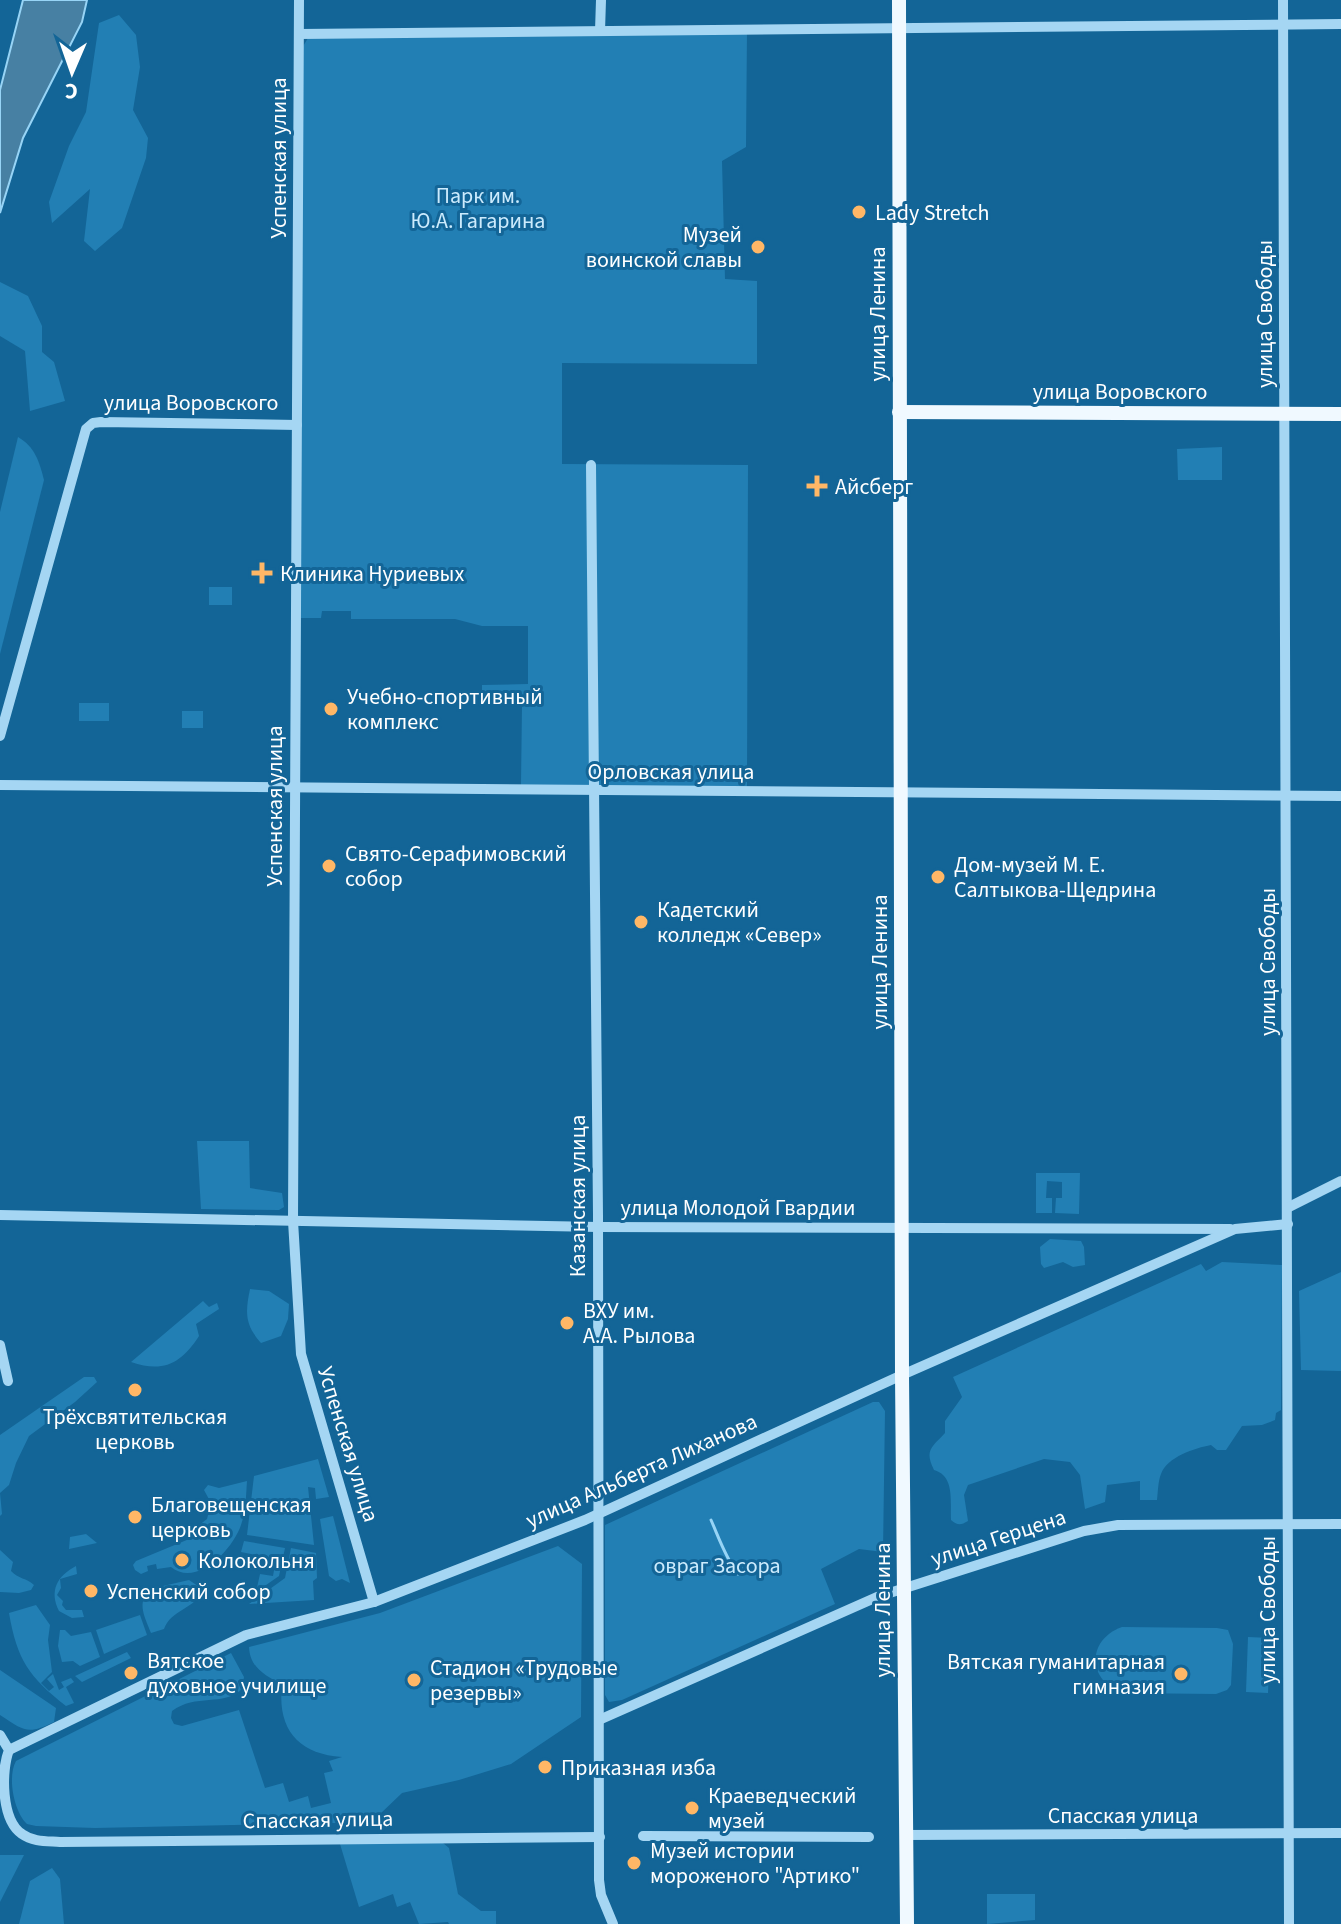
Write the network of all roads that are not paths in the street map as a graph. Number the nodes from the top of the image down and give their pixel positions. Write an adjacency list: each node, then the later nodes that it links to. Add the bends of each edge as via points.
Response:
1 (299, 0): 9 (street, Успенская улица)
2 (601, 0): 8 (street)
3 (899, 0): 7 (main road, улица Ленина)
4 (1283, 0): 6 (street, улица Свободы)
5 (1341, 24): 6 (street)
6 (1283, 25): 7 (street); 11 (street, улица Свободы)
7 (899, 29): 8 (street); 10 (main road, улица Ленина)
8 (600, 31): 9 (street)
9 (299, 34): 13 (street, Успенская улица)
10 (899, 412): 11 (main road, улица Воровского); 19 (main road, улица Ленина)
11 (1284, 413): 12 (main road, улица Воровского); 20 (street, улица Свободы)
12 (1341, 414)
13 (297, 425): 15 (street, улица Воровского, via 101,422 86,429); 17 (street, Успенская улица)
14 (591, 465): 18 (street, Казанская улица)
15 (0, 736)
16 (0, 785): 17 (street, Орловская улица)
17 (293, 787): 18 (street, Орловская улица); 25 (street, Успенская улица)
18 (594, 790): 19 (street, Орловская улица); 28 (street, Казанская улица)
19 (900, 792): 20 (street, Орловская улица); 27 (main road, улица Ленина)
20 (1286, 796): 21 (street, Орловская улица); 23 (street, улица Свободы)
21 (1341, 796)
22 (1341, 1181): 23 (street)
23 (1289, 1207): 26 (street, улица Свободы)
24 (0, 1215): 25 (street, улица Молодой Гвардии)
25 (293, 1221): 28 (street, улица Молодой Гвардии); 37 (street, Успенская улица, via 301,1354)
26 (1288, 1224): 29 (street, улица Альберта Лиханова); 35 (street, улица Свободы)
27 (902, 1226): 28 (street, улица Молодой Гвардии); 29 (street, улица Молодой Гвардии); 31 (main road, улица Ленина)
28 (598, 1227): 33 (street, Казанская улица)
29 (1235, 1229): 31 (street, улица Альберта Лиханова)
30 (0, 1345): 32 (street)
31 (902, 1375): 33 (street, улица Альберта Лиханова); 36 (main road, улица Ленина)
32 (8, 1381)
33 (596, 1515): 37 (street, улица Альберта Лиханова); 38 (street, Казанская улица)
34 (1341, 1524): 35 (street, улица Герцена)
35 (1287, 1525): 36 (street, улица Герцена, via 1100,1527); 43 (street, улица Свободы)
36 (904, 1587): 38 (street, улица Герцена); 42 (main road, улица Ленина)
37 (374, 1602): 40 (street, улица Альберта Лиханова, via 246,1635)
38 (599, 1720): 45 (street, Казанская улица)
39 (0, 1735): 40 (street)
40 (9, 1750): 45 (street, Спасская улица, via 3,1773 10,1815 20,1833 36,1840)
41 (1341, 1833): 43 (street, Спасская улица)
42 (905, 1835): 43 (street, Спасская улица); 48 (main road, улица Ленина)
43 (1288, 1835): 49 (street, улица Свободы)
44 (643, 1836): 46 (street)
45 (600, 1837): 47 (street, Казанская улица, via 600,1888)
46 (869, 1837)
47 (613, 1924)
48 (907, 1924)
49 (1289, 1924)

